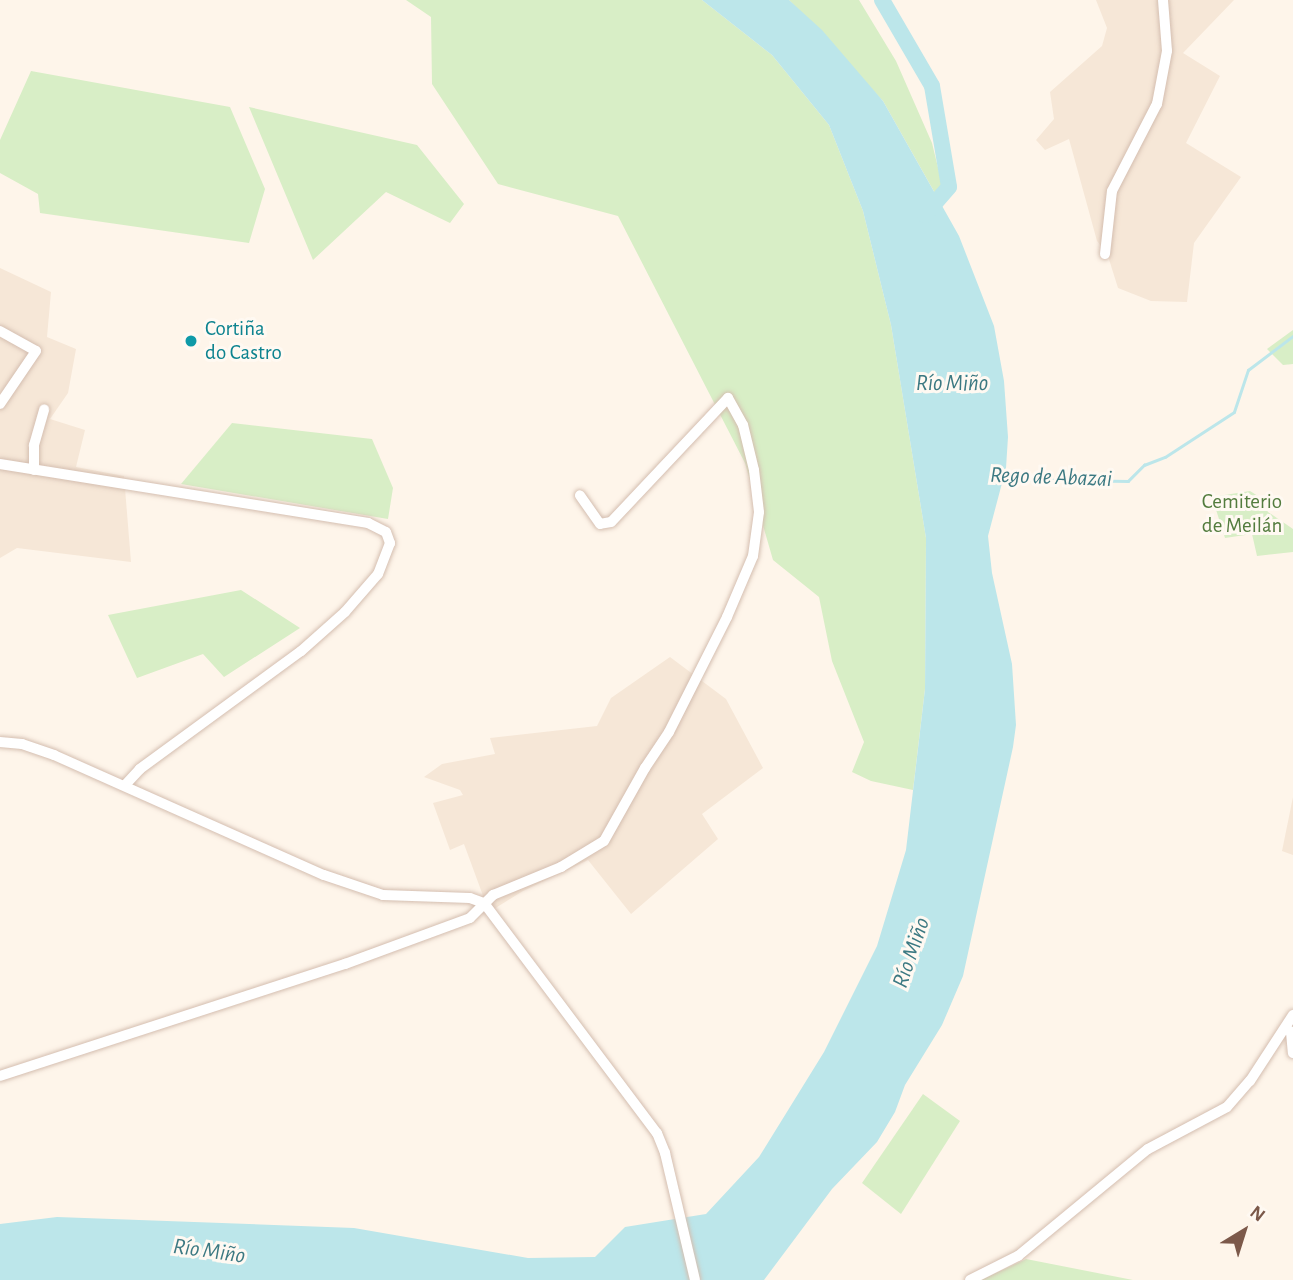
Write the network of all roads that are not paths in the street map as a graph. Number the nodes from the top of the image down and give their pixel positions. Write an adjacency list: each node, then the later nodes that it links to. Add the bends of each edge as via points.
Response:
1 (1163, 0): 2 (street, via 1167,51 1157,104 1112,191)
2 (1105, 254)
3 (0, 331): 4 (street, via 36,351)
4 (0, 404)
5 (44, 409): 7 (street, via 34,445)
6 (0, 464): 7 (street)
7 (34, 470): 10 (street, via 368,523 386,533 390,543 379,574 345,612 301,652 139,769)
8 (580, 495): 11 (street, via 600,524 611,522 728,398 743,425 754,470 758,512 753,556 669,732 604,841)
9 (0, 742): 10 (street, via 54,755)
10 (125, 785): 11 (street, via 324,874 383,895 470,898)
11 (484, 903): 15 (street, via 470,918 345,964); 16 (street, via 657,1133 666,1153)
12 (1293, 1016): 13 (street)
13 (1290, 1031): 14 (street); 17 (street, via 1227,1107 1148,1149 1027,1248)
14 (1293, 1054)
15 (0, 1076)
16 (695, 1280)
17 (971, 1280)

